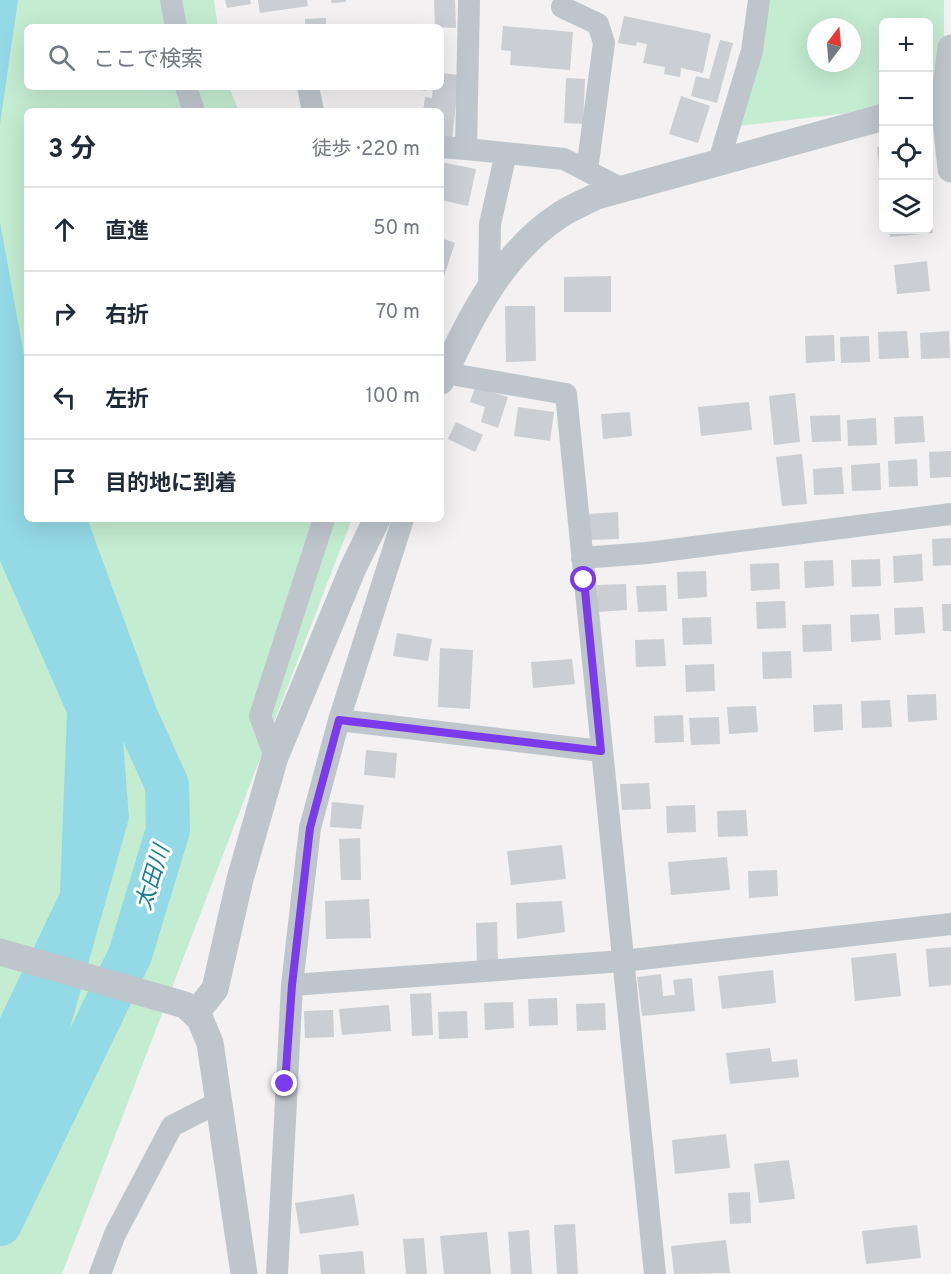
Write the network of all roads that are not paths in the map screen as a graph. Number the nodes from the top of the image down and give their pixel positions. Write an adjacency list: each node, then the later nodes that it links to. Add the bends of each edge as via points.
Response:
1 (171, 0): 5 (street)
2 (469, 0): 14 (street)
3 (759, 0): 16 (street, via 752,51)
4 (562, 7): 18 (street, via 598,24 604,43)
5 (175, 24)
6 (951, 48): 9 (street)
7 (187, 90): 10 (street)
8 (309, 90): 11 (street)
9 (941, 103): 17 (street)
10 (193, 108)
11 (312, 108)
12 (879, 118): 16 (street)
13 (444, 147): 14 (street)
14 (466, 149): 15 (street)
15 (506, 153): 18 (street, via 564,159); 20 (street, via 490,224)
16 (719, 161): 19 (street)
17 (951, 169)
18 (587, 171): 19 (street)
19 (622, 189): 20 (street, via 597,196 561,214 534,234)
20 (489, 287): 21 (street)
21 (444, 375)
22 (444, 377): 27 (street, via 566,394)
23 (951, 514): 27 (street)
24 (323, 522): 30 (street, via 260,716)
25 (376, 522): 30 (street)
26 (403, 522): 28 (street)
27 (582, 558): 29 (street)
28 (339, 720): 29 (street); 34 (street, via 310,828)
29 (601, 751): 33 (street)
30 (275, 757): 35 (street, via 240,879 215,989)
31 (951, 924): 33 (street)
32 (0, 952): 35 (street)
33 (623, 961): 34 (street); 40 (street)
34 (292, 985): 39 (street)
35 (190, 1010): 36 (street, via 200,1019 210,1043)
36 (219, 1102): 37 (street, via 172,1126 115,1234); 38 (street)
37 (100, 1274)
38 (244, 1274)
39 (277, 1274)
40 (655, 1274)

